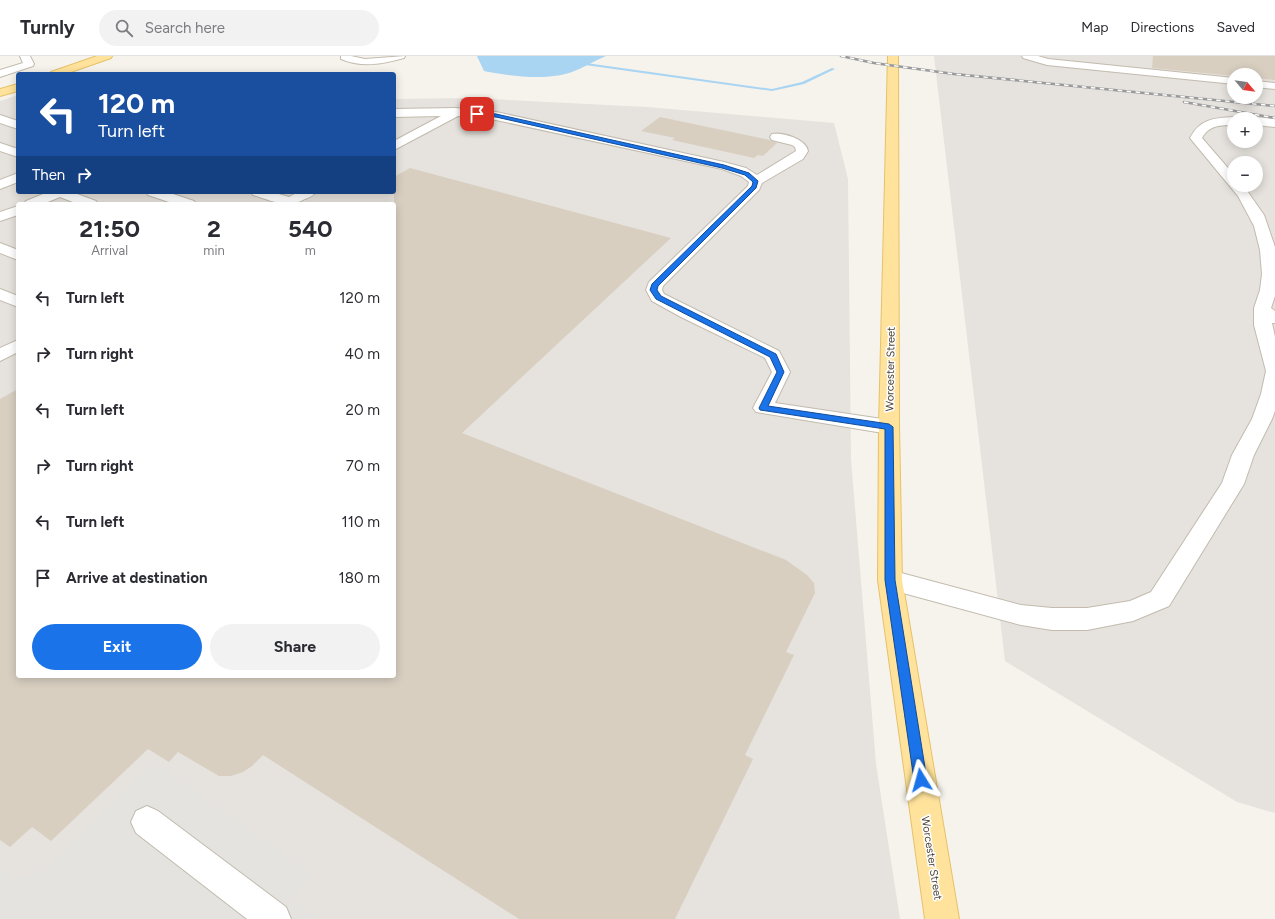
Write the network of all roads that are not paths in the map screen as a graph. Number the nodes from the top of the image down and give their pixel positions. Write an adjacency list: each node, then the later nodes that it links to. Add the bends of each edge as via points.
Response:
1 (25, 56): 9 (lane, via 29,64)
2 (107, 56): 8 (main road)
3 (341, 56): 4 (lane); 5 (lane, via 363,62 388,60)
4 (356, 56)
5 (400, 56)
6 (893, 56): 48 (main road, Worcester Street)
7 (1027, 56): 10 (lane, via 1048,62)
8 (61, 72)
9 (0, 74)
10 (1227, 80)
11 (1263, 85): 12 (lane)
12 (1275, 86)
13 (16, 88): 14 (main road)
14 (0, 93)
15 (456, 112): 16 (lane); 23 (lane); 28 (lane, via 496,116 724,166 747,174)
16 (396, 113)
17 (0, 119): 21 (lane)
18 (1227, 122): 26 (lane, via 1205,125 1199,130 1196,138)
19 (1263, 122): 20 (lane)
20 (1275, 123)
21 (16, 124)
22 (776, 137): 28 (lane, via 796,142 802,151 798,156)
23 (396, 145)
24 (0, 147): 25 (lane)
25 (16, 152)
26 (1227, 175)
27 (16, 178): 29 (lane)
28 (756, 181): 48 (lane, via 754,187 655,285 654,290 658,297 773,356 781,372 763,408)
29 (0, 184)
30 (1241, 192): 47 (lane, via 1257,217 1267,246 1270,274 1267,295 1262,306)
31 (54, 194): 36 (lane)
32 (64, 194): 37 (lane)
33 (159, 194): 38 (lane)
34 (264, 194): 39 (lane)
35 (305, 194): 40 (lane)
36 (36, 202)
37 (86, 202)
38 (183, 202)
39 (286, 202)
40 (291, 202)
41 (16, 212): 42 (lane)
42 (0, 217)
43 (0, 248): 44 (lane)
44 (16, 254)
45 (0, 294): 46 (lane)
46 (16, 301)
47 (1268, 314): 49 (lane, via 1263,325 1275,371 1271,394 1262,419 1243,454 1233,484 1160,599 1133,611 1087,619 1052,619 1021,615)
48 (889, 427): 49 (main road, Worcester Street)
49 (890, 580): 52 (main road, Worcester Street)
50 (147, 822): 51 (lane)
51 (274, 919)
52 (942, 919)

